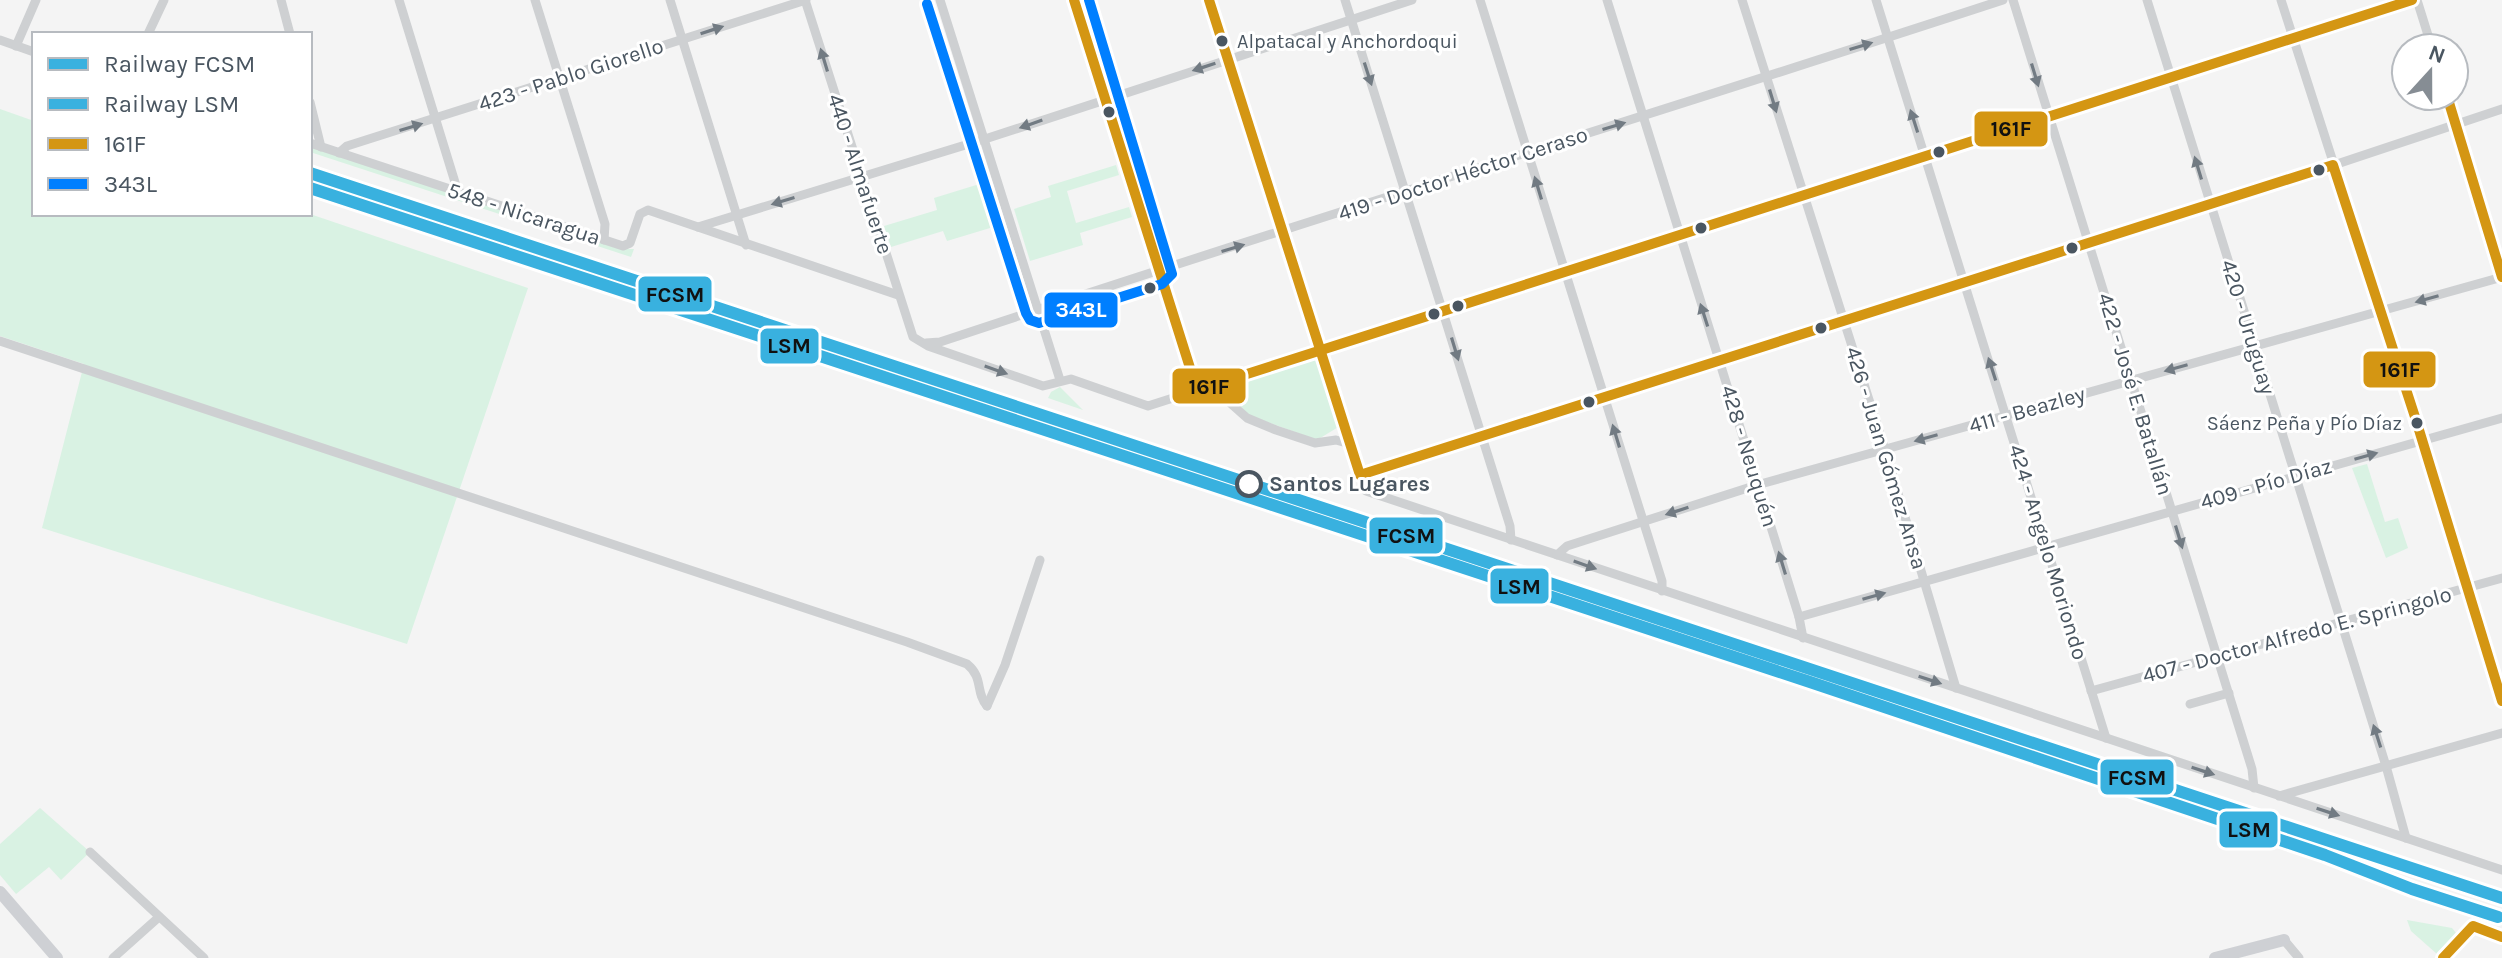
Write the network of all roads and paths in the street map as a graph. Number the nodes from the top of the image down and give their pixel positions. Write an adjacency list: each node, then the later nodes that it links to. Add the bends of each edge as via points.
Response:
1 (36, 0): 30 (street)
2 (164, 0): 23 (street)
3 (281, 0): 24 (street)
4 (399, 0): 42 (street)
5 (535, 0): 34 (street)
6 (670, 0): 28 (street)
7 (805, 0): 28 (street, 423 - Pablo Giorello, one-way to 7); 51 (street, 440 - Almafuerte, one-way to 7)
8 (940, 0): 44 (street)
9 (1074, 0): 36 (street)
10 (1209, 0): 32 (street)
11 (1345, 0): 22 (street)
12 (1412, 0): 22 (street)
13 (1480, 0): 48 (street)
14 (1607, 0): 40 (street, 428 - Neuquén)
15 (1742, 0): 33 (street, 426 - Juan Gómez Ansa)
16 (1876, 0): 27 (street, 424 - Angelo Moriondo)
17 (2003, 0): 27 (street, 419 - Doctor Héctor Ceraso)
18 (2013, 0): 41 (street, 422 - José E. Batallán, one-way to 41)
19 (2147, 0): 35 (street, 420 - Uruguay)
20 (2281, 0): 26 (street)
21 (2415, 0): 25 (street); 26 (street)
22 (1351, 20): 32 (street); 53 (street, one-way to 53)
23 (149, 32)
24 (289, 32)
25 (2426, 32)
26 (2293, 37): 35 (street); 50 (street)
27 (1887, 38): 33 (street, 419 - Doctor Héctor Ceraso, one-way to 27); 49 (street, 424 - Angelo Moriondo, one-way to 27)
28 (682, 39): 34 (street, 423 - Pablo Giorello); 56 (street)
29 (0, 40): 30 (street)
30 (16, 46): 31 (street)
31 (32, 51)
32 (1228, 59): 36 (street, one-way to 36); 58 (street)
33 (1765, 76): 40 (street, 419 - Doctor Héctor Ceraso); 54 (street, 426 - Juan Gómez Ansa, one-way to 54)
34 (560, 78): 42 (street, 423 - Pablo Giorello); 60 (street, via 605,224)
35 (2171, 78): 41 (street); 55 (street, 420 - Uruguay, one-way to 35)
36 (1105, 99): 44 (street, one-way to 44); 63 (street)
37 (2502, 109): 43 (street)
38 (312, 110): 46 (street)
39 (2452, 112): 43 (street)
40 (1643, 117): 48 (street, 419 - Doctor Héctor Ceraso, one-way to 40); 59 (street, 428 - Neuquén)
41 (2048, 117): 49 (street); 61 (street, 422 - José E. Batallán)
42 (435, 119): 47 (street, 423 - Pablo Giorello, one-way to 42); 52 (street)
43 (2456, 123): 50 (street); 65 (street)
44 (985, 139): 51 (street); 68 (street)
45 (312, 144): 46 (street, 548 - Nicaragua)
46 (321, 147): 47 (street, 548 - Nicaragua)
47 (339, 153): 52 (street, 548 - Nicaragua)
48 (1528, 154): 53 (street, 419 - Doctor Héctor Ceraso); 64 (street, one-way to 48)
49 (1926, 157): 54 (street); 66 (street, 424 - Angelo Moriondo)
50 (2333, 165): 55 (street); 70 (street)
51 (861, 178): 56 (street, one-way to 56); 67 (street, 440 - Almafuerte)
52 (458, 192): 60 (street, 548 - Nicaragua)
53 (1406, 193): 58 (street, 419 - Doctor Héctor Ceraso); 69 (street)
54 (1802, 196): 59 (street); 71 (street, 426 - Juan Gómez Ansa)
55 (2209, 204): 61 (street); 74 (street, 420 - Uruguay)
56 (737, 215): 57 (street); 62 (street)
57 (698, 227): 60 (street, 548 - Nicaragua, via 643,210 630,243); 62 (street, 548 - Nicaragua)
58 (1281, 233): 63 (street, 419 - Doctor Héctor Ceraso, one-way to 58); 75 (street)
59 (1679, 236): 64 (street); 76 (street, 428 - Neuquén, one-way to 59)
60 (604, 240)
61 (2089, 243): 66 (street); 78 (street, 422 - José E. Batallán)
62 (746, 245): 67 (street, 548 - Nicaragua)
63 (1158, 271): 68 (street, 419 - Doctor Héctor Ceraso); 79 (street)
64 (1564, 273): 69 (street); 80 (street)
65 (2502, 277): 70 (street, 411 - Beazley, one-way to 70)
66 (1964, 282): 71 (street); 81 (street, 424 - Angelo Moriondo, one-way to 66)
67 (898, 295): 73 (street, 440 - Almafuerte, via 913,337)
68 (1039, 309): 73 (street, 419 - Doctor Héctor Ceraso, via 940,342); 77 (street)
69 (1442, 310): 75 (street); 83 (street, one-way to 83)
70 (2381, 312): 74 (street, 411 - Beazley); 84 (street)
71 (1844, 321): 76 (street); 86 (street, 426 - Juan Gómez Ansa)
72 (0, 341): 95 (street, via 952,659 974,670 987,706)
73 (922, 343): 77 (street, one-way to 77, via 1043,386)
74 (2254, 346): 78 (street, 411 - Beazley, one-way to 78); 88 (street, 420 - Uruguay)
75 (1319, 350): 79 (street); 85 (street)
76 (1719, 360): 80 (street); 89 (street, 428 - Neuquén)
77 (1060, 380): 79 (street, via 1071,379 1148,406)
78 (2132, 381): 81 (street, 411 - Beazley); 90 (street, 422 - José E. Batallán)
79 (1197, 390): 85 (street, via 1276,430 1315,443)
80 (1604, 397): 83 (street); 91 (street, one-way to 80)
81 (2006, 416): 86 (street, 411 - Beazley, one-way to 86); 93 (street, 424 - Angelo Moriondo)
82 (2502, 418): 84 (street, 409 - Pío Díaz)
83 (1482, 437): 87 (street); 92 (street)
84 (2422, 440): 88 (street, 409 - Pío Díaz, one-way to 84); 98 (street)
85 (1350, 444): 87 (street)
86 (1885, 450): 89 (street, 411 - Beazley); 97 (street, 426 - Juan Gómez Ansa)
87 (1360, 475): 92 (street, via 1369,493)
88 (2295, 476): 90 (street, 409 - Pío Díaz); 101 (street, 420 - Uruguay)
89 (1757, 485): 91 (street, 411 - Beazley, one-way to 91); 100 (street, 428 - Neuquén, one-way to 89)
90 (2172, 511): 93 (street, 409 - Pío Díaz); 103 (street, 422 - José E. Batallán, one-way to 103)
91 (1643, 522): 94 (street, 411 - Beazley, via 1567,546); 99 (street)
92 (1511, 540): 94 (street)
93 (2046, 545): 97 (street, 409 - Pío Díaz); 105 (street, 424 - Angelo Moriondo)
94 (1557, 555): 99 (street, one-way to 99)
95 (1040, 560)
96 (2502, 578): 98 (street, 407 - Doctor Alfredo E. Springolo)
97 (1924, 582): 100 (street, 409 - Pío Díaz, one-way to 97); 104 (street, 426 - Juan Gómez Ansa)
98 (2468, 588): 101 (street, 407 - Doctor Alfredo E. Springolo); 107 (street)
99 (1662, 591): 102 (street)
100 (1799, 617): 102 (street, 428 - Neuquén)
101 (2341, 623): 103 (street, 407 - Doctor Alfredo E. Springolo); 111 (street, 420 - Uruguay, one-way to 101)
102 (1803, 638): 104 (street, one-way to 104)
103 (2216, 656): 105 (street, 407 - Doctor Alfredo E. Springolo); 106 (street, 422 - José E. Batallán)
104 (1956, 688): 110 (street)
105 (2091, 691): 110 (street, 424 - Angelo Moriondo)
106 (2229, 693): 108 (street); 112 (street, 422 - José E. Batallán)
107 (2502, 701)
108 (2190, 704)
109 (2502, 733): 111 (street)
110 (2106, 738): 112 (street, one-way to 112)
111 (2386, 766): 113 (street); 114 (street, 420 - Uruguay)
112 (2254, 788): 113 (street)
113 (2279, 796): 114 (street, one-way to 114)
114 (2406, 838): 116 (street)
115 (90, 852): 118 (street)
116 (2502, 870)
117 (0, 892): 122 (street)
118 (159, 917): 123 (street); 124 (street)
119 (2502, 937): 127 (street, via 2473,926)
120 (2284, 940): 121 (street); 126 (street)
121 (2252, 953): 125 (street)
122 (57, 958)
123 (113, 958)
124 (204, 958)
125 (2215, 958)
126 (2299, 958)
127 (2443, 958)

